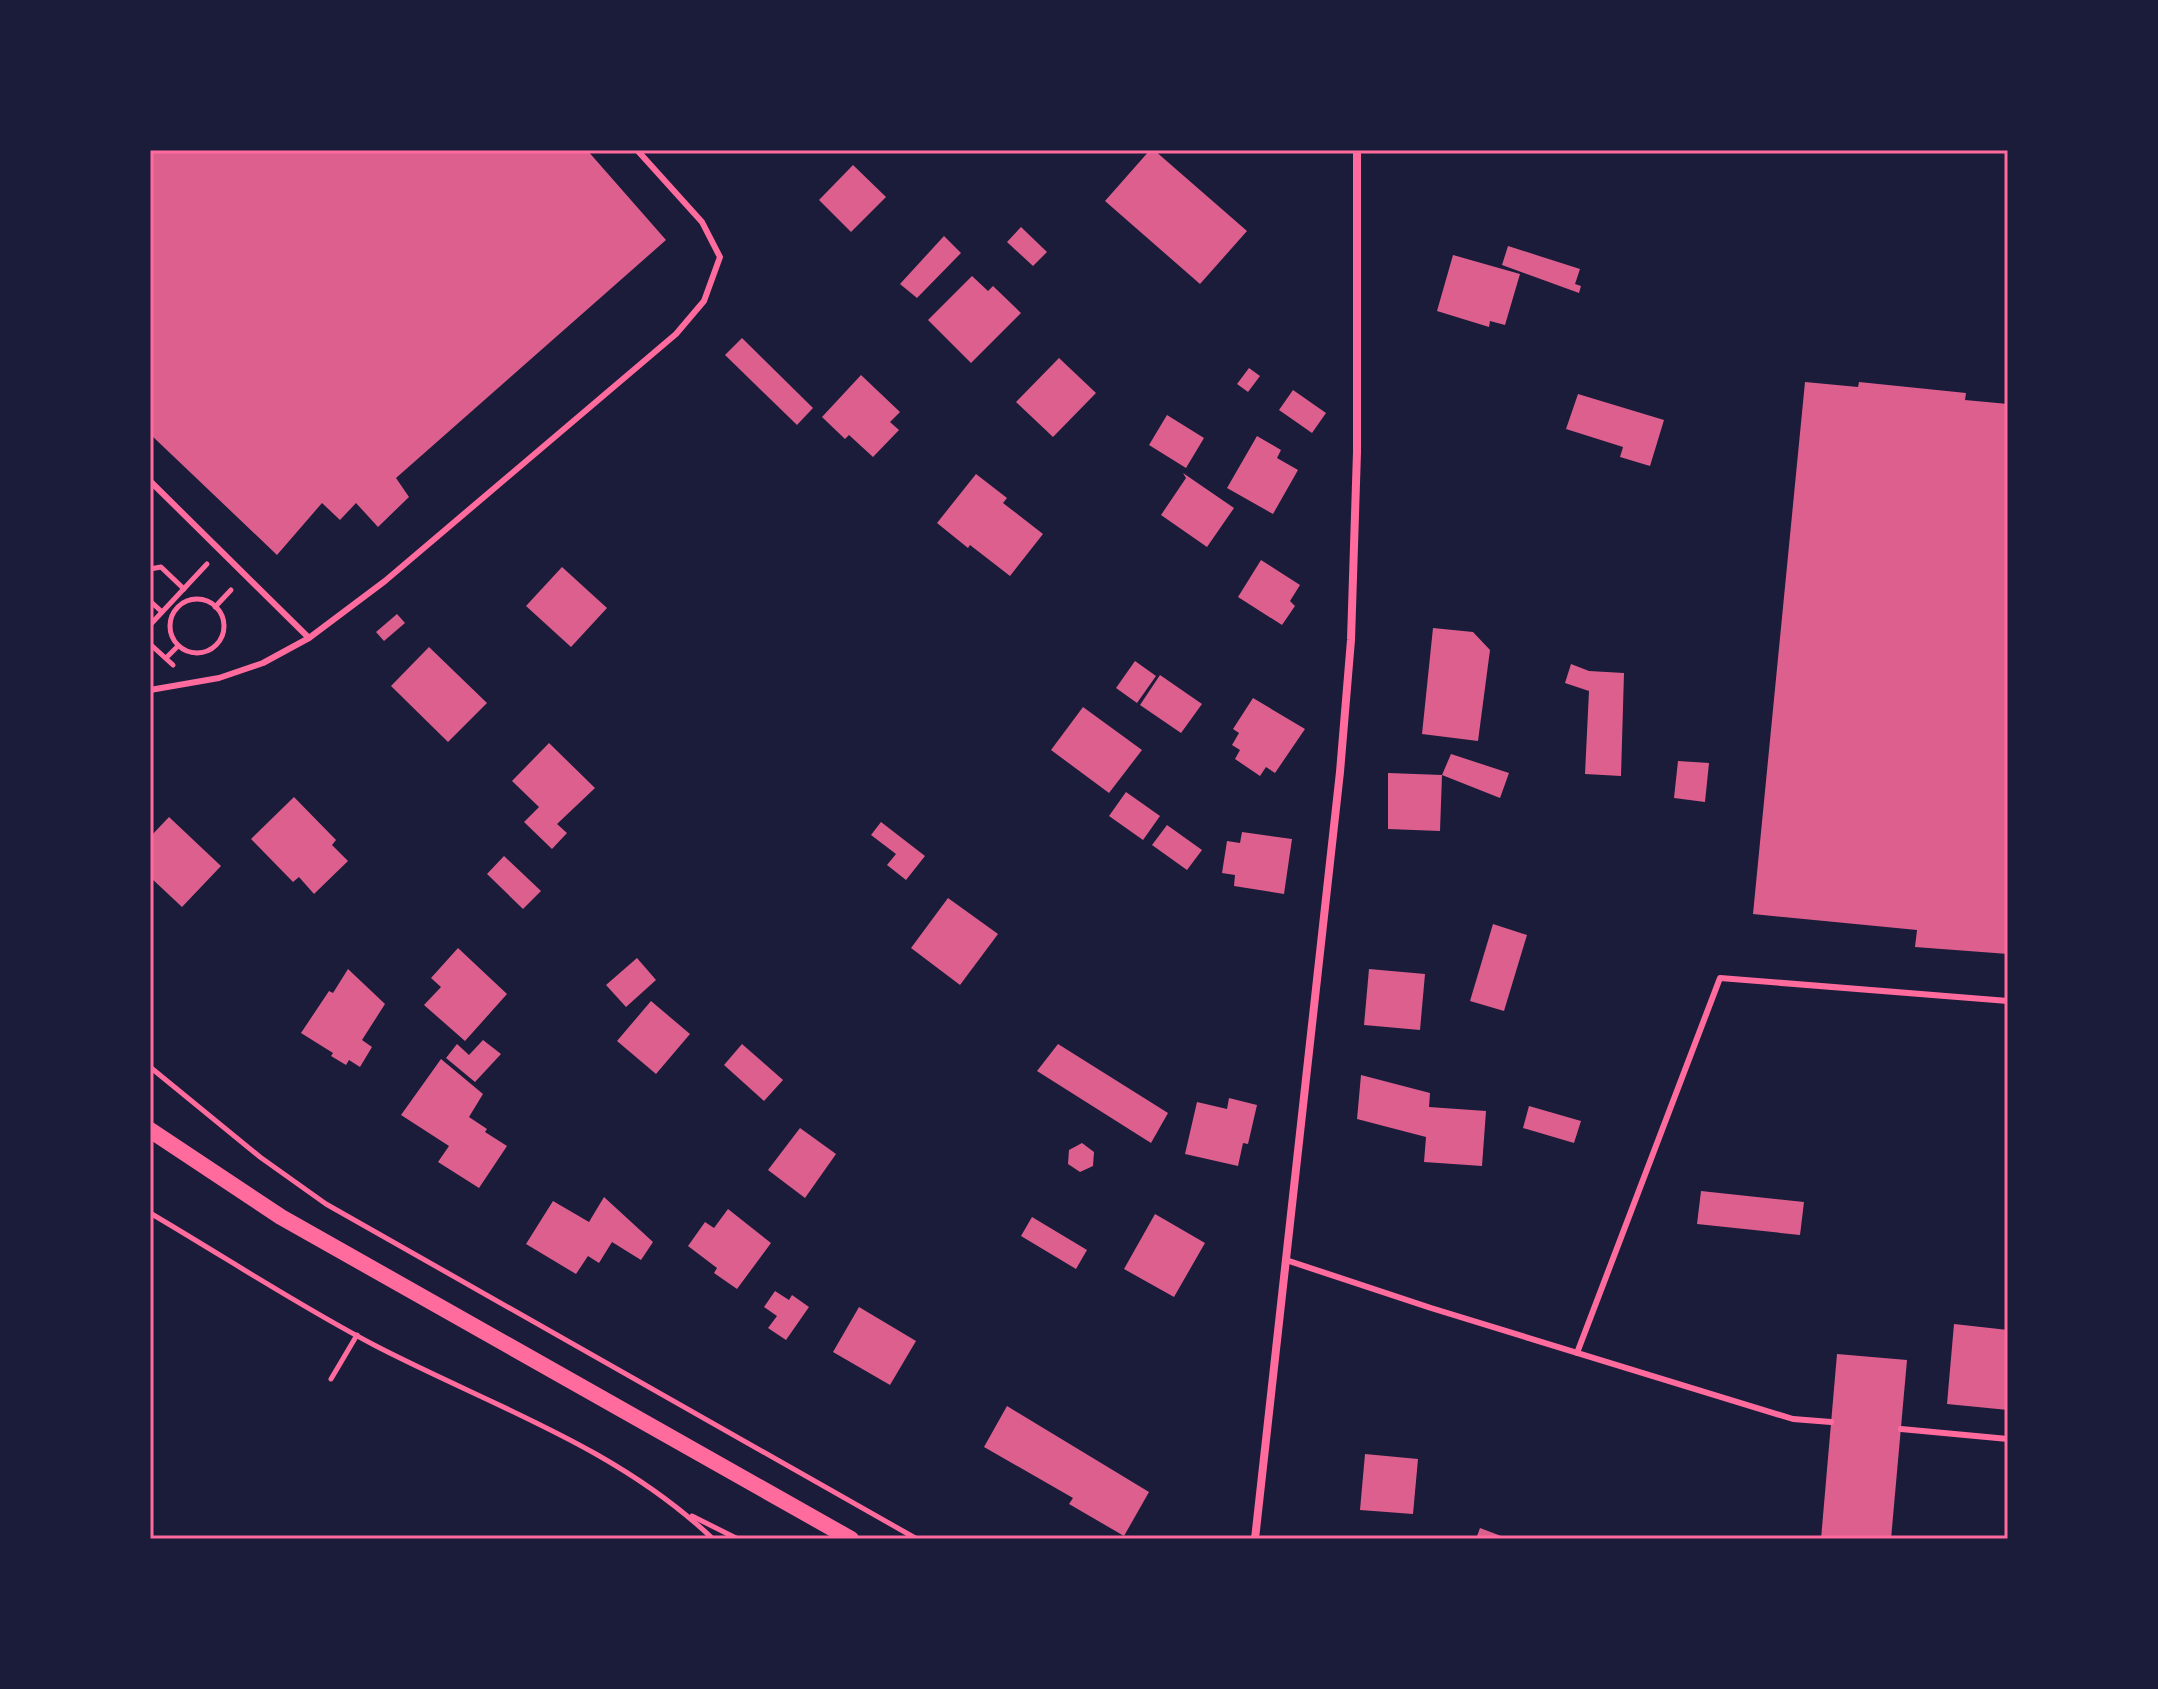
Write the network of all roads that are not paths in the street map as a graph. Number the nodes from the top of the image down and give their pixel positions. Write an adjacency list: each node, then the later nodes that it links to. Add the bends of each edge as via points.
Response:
1 (637, 150): 4 (lane, via 702,222 720,257 704,301 676,334 594,405)
2 (1357, 150): 8 (street, via 1351,640)
3 (150, 481): 4 (lane)
4 (309, 638): 5 (lane, via 263,663 219,678)
5 (150, 690)
6 (2008, 1001): 9 (lane, via 1720,978)
7 (150, 1130): 13 (main road, via 294,1225)
8 (1286, 1260): 9 (lane); 14 (street)
9 (1577, 1353): 10 (lane, via 1793,1419)
10 (1831, 1422)
11 (1901, 1429): 12 (lane)
12 (2008, 1439)
13 (851, 1539)
14 (1255, 1539)

